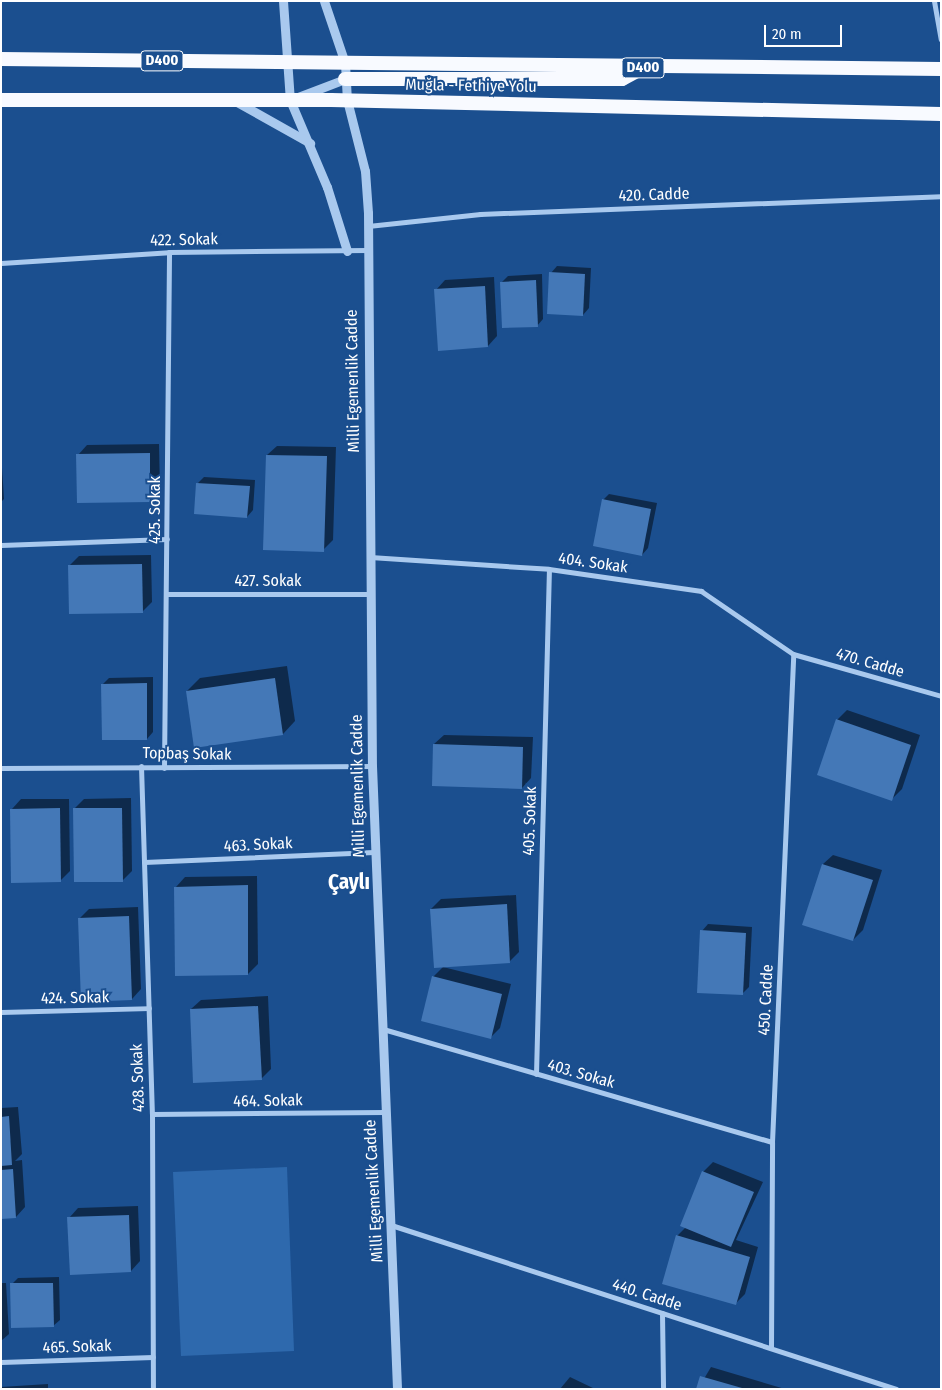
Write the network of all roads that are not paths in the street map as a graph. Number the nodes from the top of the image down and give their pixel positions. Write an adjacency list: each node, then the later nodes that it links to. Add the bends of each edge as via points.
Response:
1 (283, 1): 6 (street)
2 (324, 1): 7 (street, Milli Egemenlik Cadde)
3 (934, 1): 4 (street)
4 (941, 39)
5 (1, 59): 6 (highway, Muğla - Fethiye Yolu / D400)
6 (290, 62): 7 (highway, Muğla - Fethiye Yolu / D400); 13 (street)
7 (345, 63): 8 (highway, Muğla - Fethiye Yolu / D400); 10 (street, Milli Egemenlik Cadde)
8 (642, 68): 9 (highway, Muğla - Fethiye Yolu / D400); 10 (highway, via 622,79)
9 (941, 69)
10 (345, 79): 13 (street); 14 (street, Milli Egemenlik Cadde)
11 (1, 100): 12 (highway, Muğla - Fethiye Yolu)
12 (232, 100): 13 (highway, Muğla - Fethiye Yolu); 16 (street)
13 (290, 100): 14 (highway, Muğla - Fethiye Yolu); 16 (street)
14 (347, 100): 15 (highway, Muğla - Fethiye Yolu); 18 (street, Milli Egemenlik Cadde, via 366,171)
15 (941, 114)
16 (310, 144): 20 (street)
17 (941, 196): 18 (street, 420. Cadde, via 480,214)
18 (368, 226): 19 (street, Milli Egemenlik Cadde)
19 (368, 250): 20 (street, 422. Sokak); 25 (street, Milli Egemenlik Cadde)
20 (347, 251): 21 (street, 422. Sokak)
21 (169, 252): 22 (street, 422. Sokak); 23 (street, 425. Sokak)
22 (1, 263)
23 (167, 539): 24 (street); 27 (street, 425. Sokak)
24 (1, 545)
25 (370, 557): 26 (street, 404. Sokak); 28 (street, Milli Egemenlik Cadde)
26 (549, 569): 29 (street, 404. Sokak, via 701,591); 40 (street, 405. Sokak)
27 (166, 594): 28 (street, 427. Sokak); 34 (street, 425. Sokak)
28 (370, 594): 32 (street, Milli Egemenlik Cadde)
29 (793, 654): 30 (street, 470. Cadde); 43 (street, 450. Cadde)
30 (941, 696)
31 (141, 766): 33 (street, Topbaş Sokak); 34 (street, Topbaş Sokak); 36 (street, 428. Sokak)
32 (372, 766): 34 (street, Topbaş Sokak); 35 (street, Milli Egemenlik Cadde)
33 (1, 768)
34 (164, 768)
35 (374, 852): 36 (street, 463. Sokak); 39 (street, Milli Egemenlik Cadde)
36 (144, 862): 37 (street, 428. Sokak)
37 (149, 1008): 38 (street, 424. Sokak); 42 (street, 428. Sokak)
38 (1, 1012)
39 (383, 1029): 40 (street, 403. Sokak); 41 (street, Milli Egemenlik Cadde)
40 (536, 1074): 43 (street, 403. Sokak)
41 (385, 1112): 42 (street, 464. Sokak); 44 (street, Milli Egemenlik Cadde)
42 (152, 1114): 47 (street, 428. Sokak)
43 (772, 1142): 46 (street, 450. Cadde)
44 (391, 1225): 45 (street, 440. Cadde); 50 (street, Milli Egemenlik Cadde)
45 (662, 1313): 46 (street, 440. Cadde); 51 (street)
46 (770, 1348): 52 (street, 440. Cadde)
47 (153, 1357): 48 (street, 465. Sokak); 49 (street, 428. Sokak)
48 (1, 1362)
49 (154, 1389)
50 (397, 1389)
51 (663, 1389)
52 (896, 1389)

